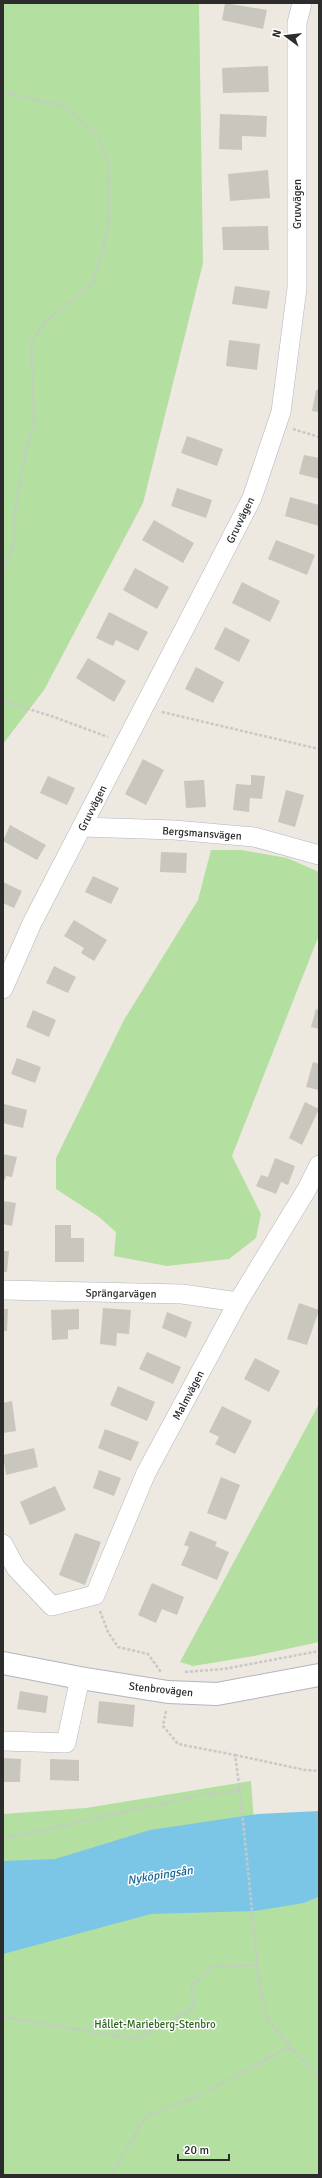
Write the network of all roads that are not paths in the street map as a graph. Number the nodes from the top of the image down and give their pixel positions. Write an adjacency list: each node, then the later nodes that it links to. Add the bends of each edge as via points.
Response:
1 (302, 3): 2 (street, Gruvvägen, via 297,23 297,288 280,412 252,498)
2 (82, 827): 3 (street, Bergsmansvägen, via 174,830 254,837); 4 (street, Gruvvägen, via 32,923)
3 (319, 855)
4 (3, 989)
5 (319, 1164): 7 (street, Malmvägen, via 307,1190)
6 (3, 1290): 7 (street, Sprängarvägen, via 182,1294)
7 (238, 1302): 8 (street, Malmvägen, via 146,1473 95,1595 52,1606 16,1568)
8 (3, 1544)
9 (3, 1663): 11 (street, Stenbrovägen)
10 (319, 1675): 11 (street, Stenbrovägen, via 217,1694 168,1692)
11 (80, 1678): 12 (street, via 66,1743)
12 (3, 1741)

